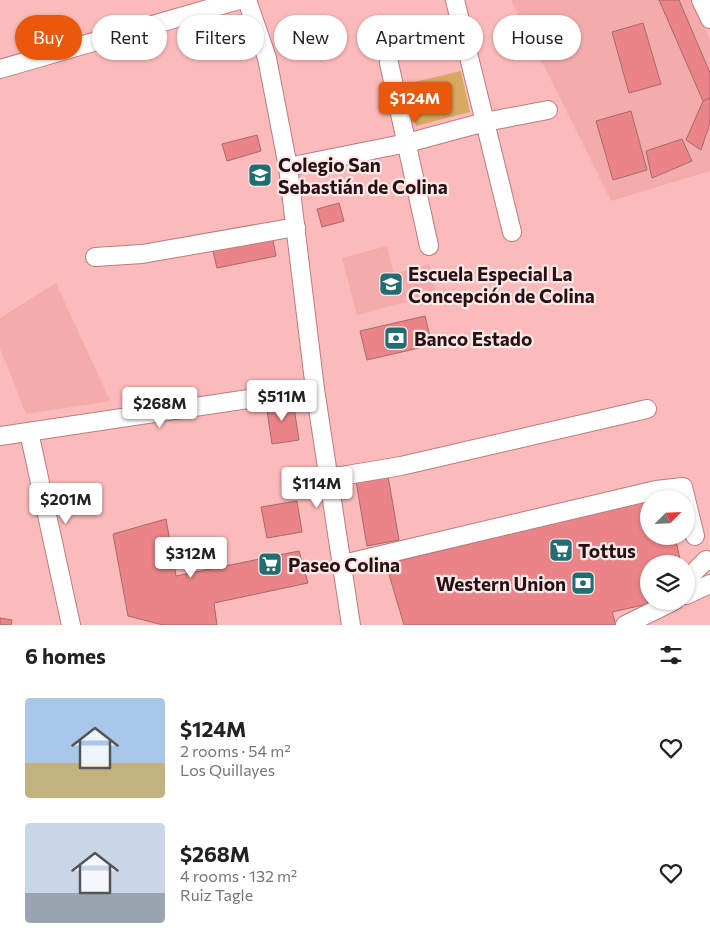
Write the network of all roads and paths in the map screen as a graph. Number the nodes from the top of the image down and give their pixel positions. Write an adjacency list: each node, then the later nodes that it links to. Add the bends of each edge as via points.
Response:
1 (239, 0): 7 (street)
2 (247, 0): 11 (street, via 267,58)
3 (455, 0): 9 (street)
4 (701, 0): 5 (street)
5 (710, 19)
6 (390, 63): 10 (street)
7 (0, 69)
8 (548, 110): 9 (street)
9 (485, 122): 10 (street); 13 (street)
10 (407, 144): 11 (street); 14 (street)
11 (288, 168): 12 (street)
12 (296, 227): 15 (street, via 142,254); 16 (street)
13 (512, 232)
14 (429, 246)
15 (95, 257)
16 (315, 389): 18 (street); 20 (street)
17 (647, 409): 20 (street, via 401,466)
18 (29, 432): 19 (street); 30 (street)
19 (0, 436)
20 (329, 478): 25 (street)
21 (656, 490): 22 (street, via 684,487)
22 (685, 490)
23 (640, 494): 25 (street)
24 (710, 561): 26 (street, via 706,560)
25 (342, 564): 31 (street)
26 (695, 571)
27 (710, 584): 28 (street)
28 (695, 591)
29 (656, 610): 32 (street)
30 (71, 625)
31 (351, 625)
32 (625, 625)

